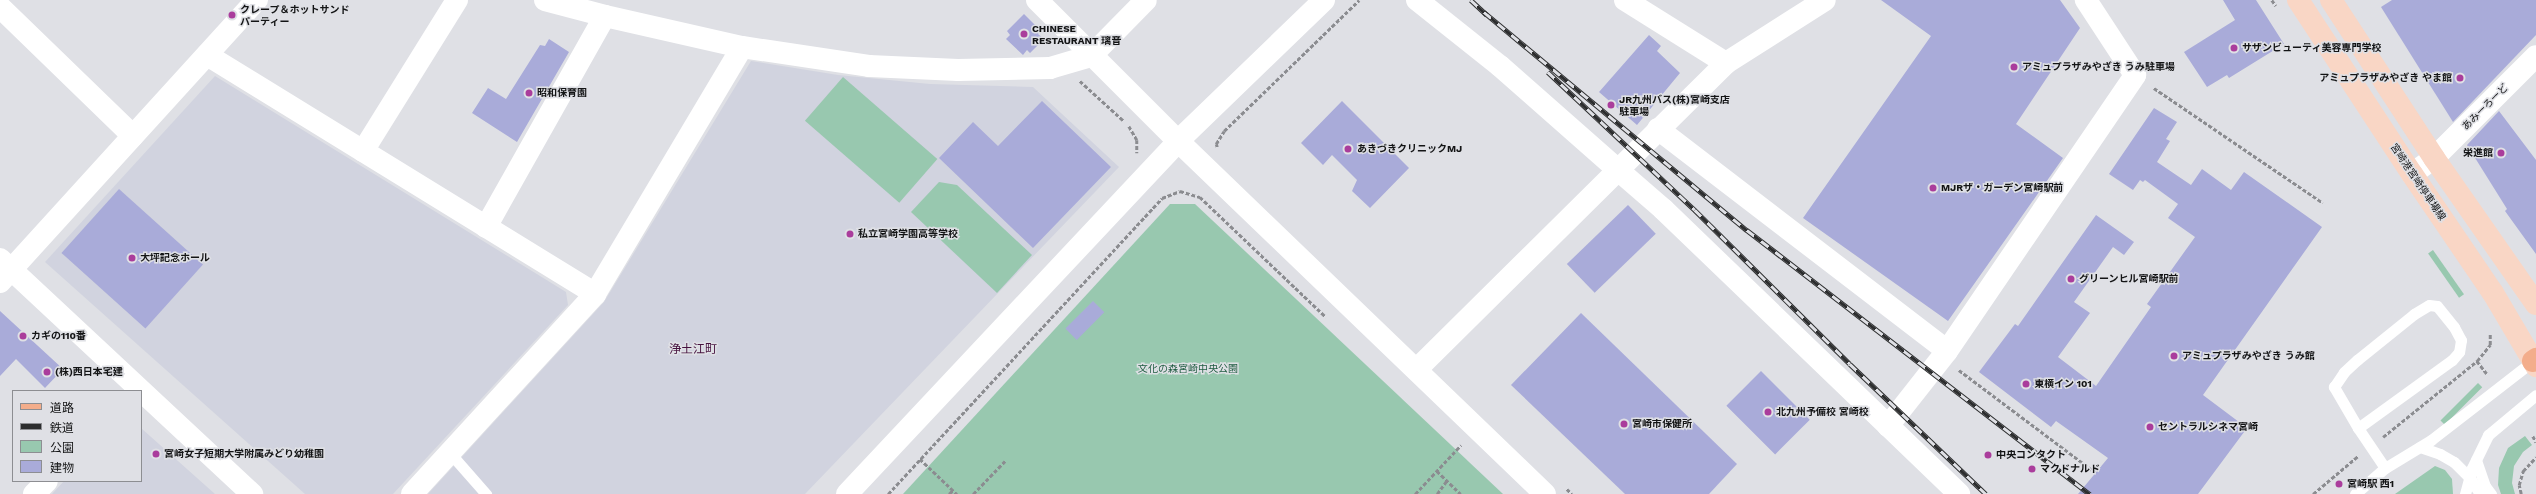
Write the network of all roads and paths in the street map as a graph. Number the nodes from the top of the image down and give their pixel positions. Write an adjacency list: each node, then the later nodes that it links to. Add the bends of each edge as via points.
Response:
1 (257, 0): 17 (street)
2 (457, 0): 27 (street)
3 (545, 0): 15 (street)
4 (1037, 0): 18 (street)
5 (1146, 0): 18 (street)
6 (1324, 0): 25 (street)
7 (1359, 0): 26 (path, via 1224,131 1216,144)
8 (1416, 0): 30 (street, via 1500,66)
9 (1625, 0): 20 (street)
10 (1825, 0): 20 (street)
11 (2086, 0): 21 (street)
12 (2298, 0): 31 (main road, 宮崎港宮崎停車場線)
13 (2331, 0): 29 (main road)
14 (0, 7): 24 (street)
15 (605, 16): 16 (street); 33 (street)
16 (742, 47): 18 (street, via 869,66 958,70 1050,68); 35 (street)
17 (207, 55): 24 (street); 27 (street)
18 (1091, 56): 25 (street)
19 (2536, 56): 29 (street, あみーろーど)
20 (1726, 63): 23 (street)
21 (2135, 75): 32 (path); 38 (street)
22 (1078, 80): 28 (path, via 1130,127 1137,140 1137,154)
23 (1658, 129): 30 (street); 38 (street)
24 (133, 136): 34 (street)
25 (1178, 141): 40 (street); 69 (street)
26 (1219, 149)
27 (363, 151): 33 (street)
28 (1134, 157)
29 (2434, 158): 31 (street, あみーろーど); 36 (main road)
30 (1618, 170): 40 (street); 45 (street, via 1674,220)
31 (2412, 174): 39 (main road, 宮崎港宮崎停車場線, via 2493,294)
32 (2323, 204)
33 (486, 227): 35 (street)
34 (4, 270): 42 (street)
35 (595, 294): 53 (street)
36 (2536, 304)
37 (1328, 318): 55 (path, via 1200,197 1180,191 1162,198)
38 (1952, 360): 45 (street); 60 (path)
39 (2535, 362): 51 (lane)
40 (1417, 369): 77 (street)
41 (2487, 374): 49 (path, via 2477,361)
42 (134, 388)
43 (142, 395): 66 (street)
44 (2536, 395): 56 (lane, via 2488,435)
45 (1888, 426): 78 (street)
46 (2358, 428): 46 (lane, via 2334,387 2344,372 2357,360 2414,314 2429,305 2437,306 2454,327 2460,340 2459,352 2452,360); 58 (lane)
47 (2533, 436): 50 (path)
48 (1455, 439): 59 (path, via 1461,445)
49 (2378, 440)
50 (2536, 442)
51 (2420, 447): 58 (lane); 61 (lane, via 2454,462)
52 (2363, 451): 79 (path)
53 (450, 453): 67 (street); 68 (lane)
54 (2536, 457): 84 (path, via 2523,471 2519,485)
55 (920, 459): 64 (path); 70 (path)
56 (2476, 460): 61 (lane); 83 (lane, via 2485,486)
57 (1005, 461): 73 (path)
58 (2385, 468): 80 (lane)
59 (1437, 471): 62 (path); 74 (path)
60 (2096, 473)
61 (2470, 478): 81 (lane); 82 (lane)
62 (1447, 480): 75 (path); 76 (path)
63 (46, 482): 65 (street)
64 (953, 490): 71 (path); 72 (path)
65 (34, 494)
66 (252, 494)
67 (412, 494)
68 (486, 494)
69 (847, 494)
70 (888, 494)
71 (949, 494)
72 (957, 494)
73 (973, 494)
74 (1415, 494)
75 (1437, 494)
76 (1461, 494)
77 (1545, 494)
78 (1959, 494)
79 (2313, 494)
80 (2355, 494)
81 (2465, 494)
82 (2480, 494)
83 (2491, 494)
84 (2520, 494)

